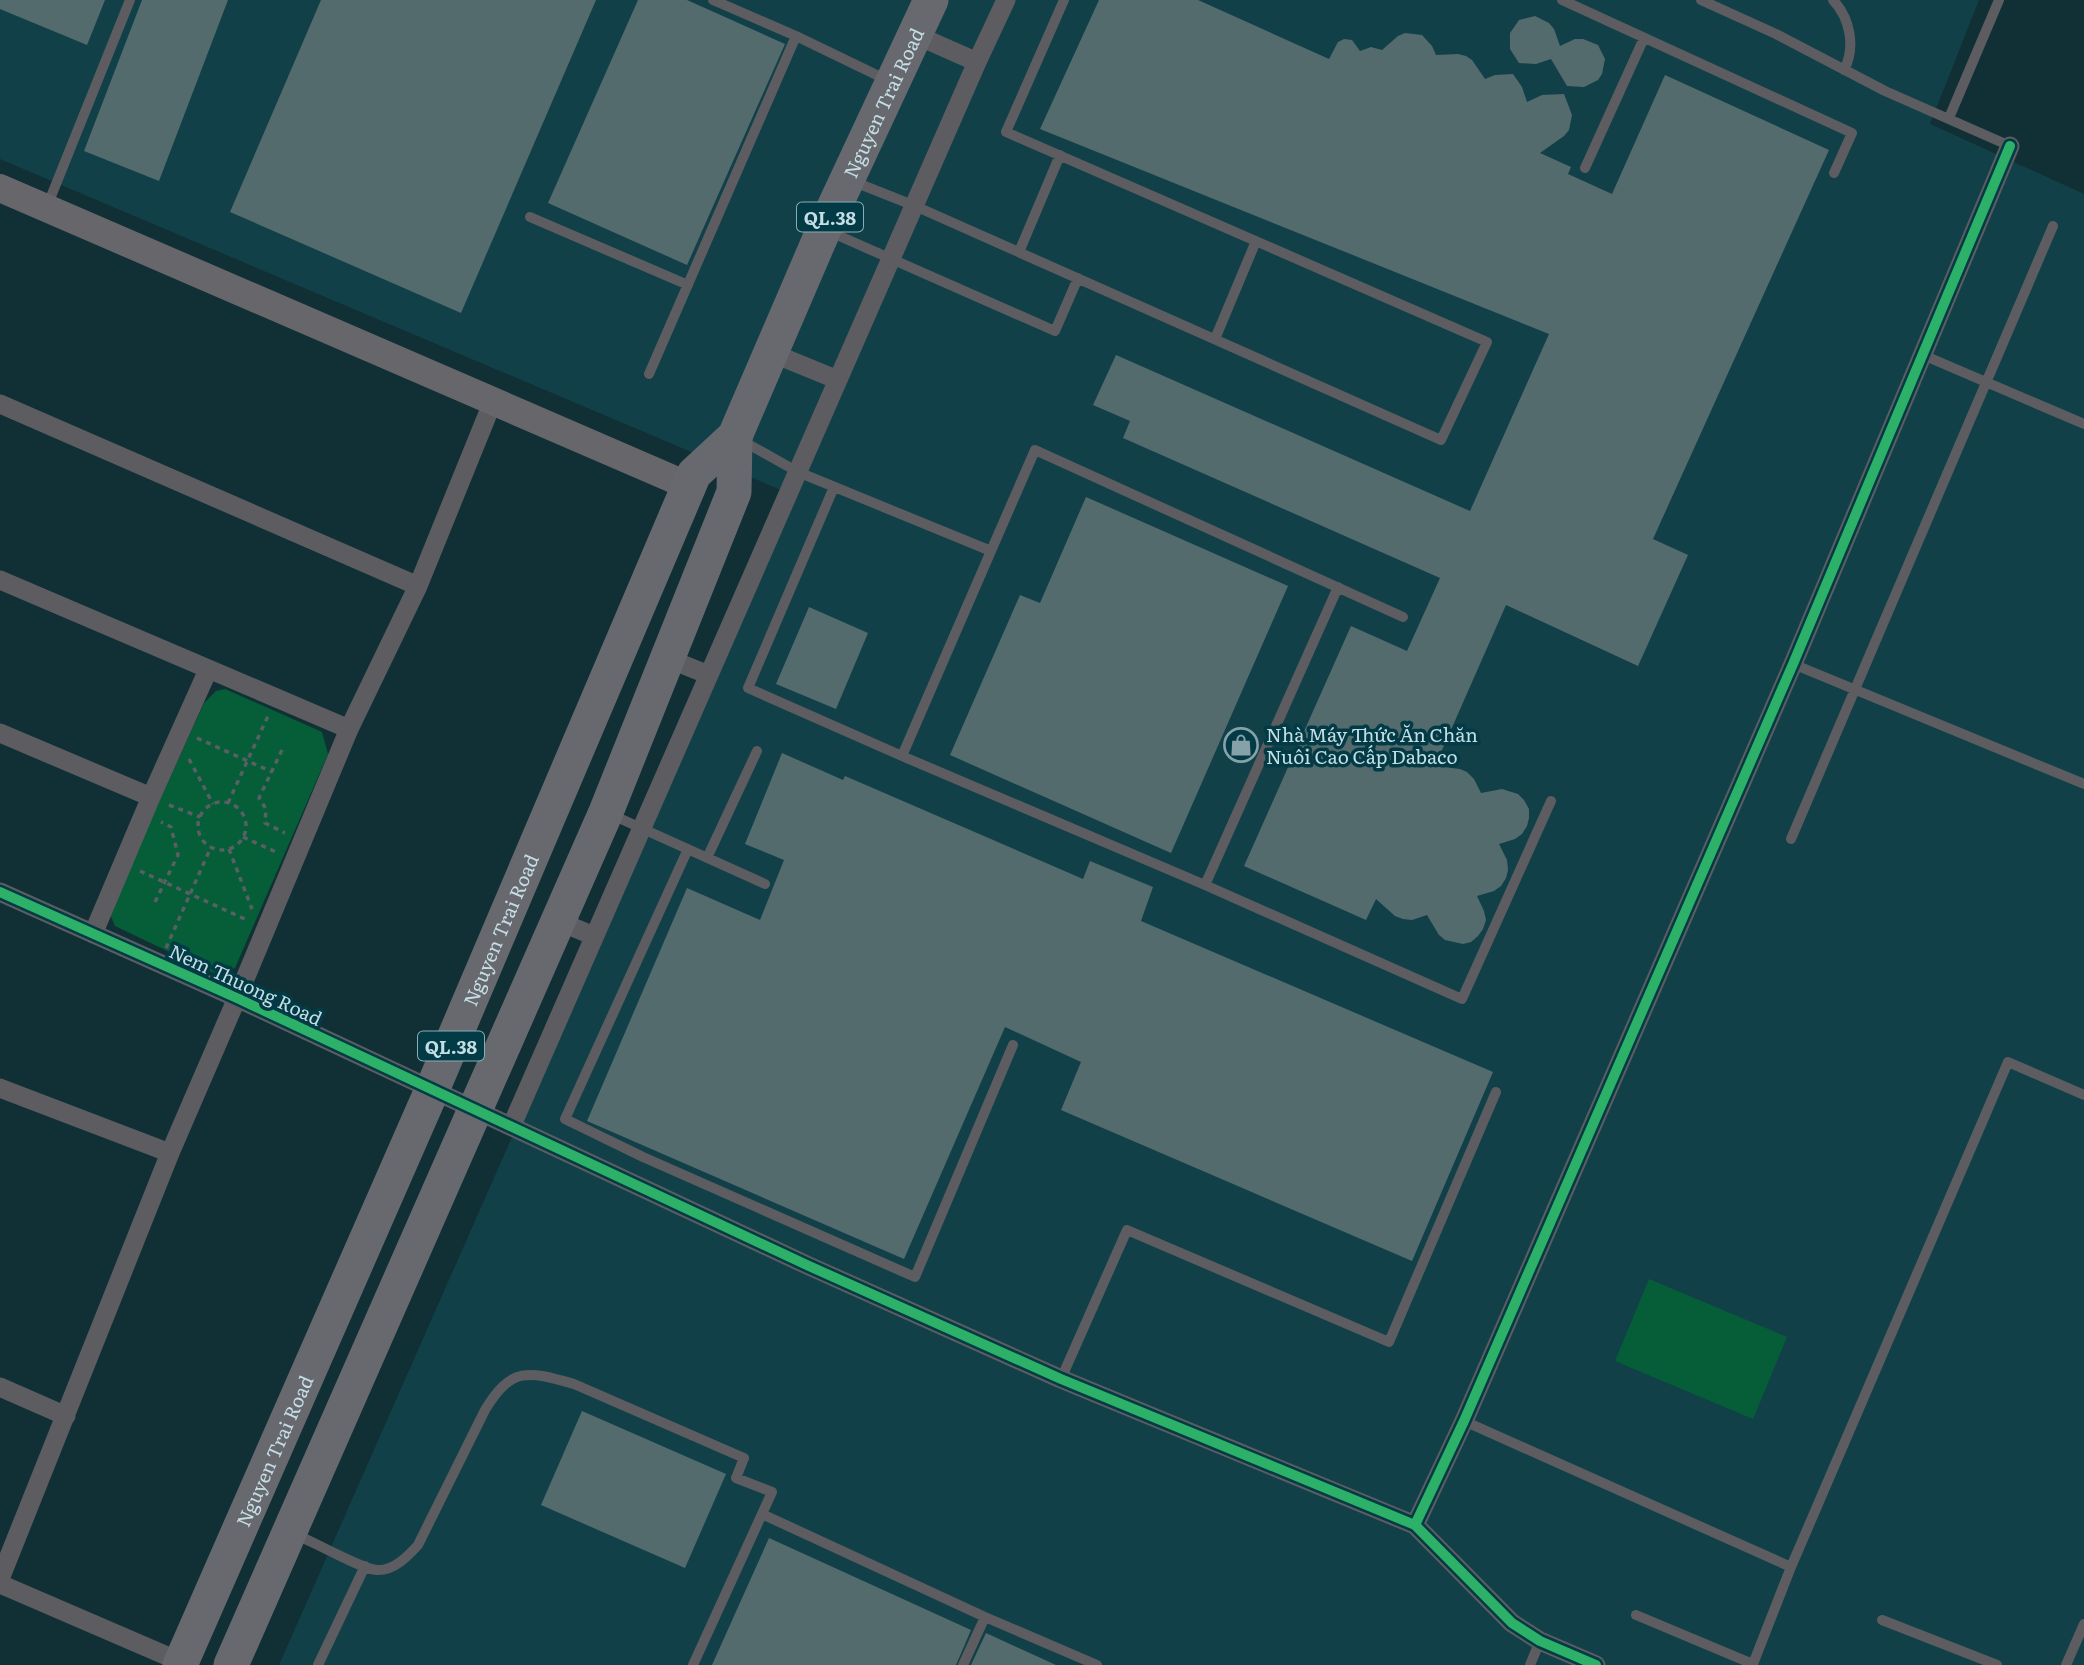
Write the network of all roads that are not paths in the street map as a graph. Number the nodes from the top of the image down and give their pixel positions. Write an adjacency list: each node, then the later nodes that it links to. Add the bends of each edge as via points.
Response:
1 (130, 0): 24 (lane)
2 (713, 0): 11 (lane)
3 (932, 0): 10 (highway, Nguyen Trai Road / QL.38)
4 (1006, 0): 13 (street)
5 (1064, 0): 18 (lane, via 1006,132)
6 (1562, 0): 12 (lane)
7 (1701, 0): 14 (lane)
8 (1833, 0): 14 (lane, via 1849,29 1849,61)
9 (1999, 0): 16 (lane)
10 (916, 35): 13 (street); 15 (highway, Nguyen Trai Road / QL.38)
11 (796, 36): 15 (lane); 32 (lane)
12 (1644, 38): 19 (lane); 20 (lane, via 1852,133)
13 (977, 62): 23 (street)
14 (1844, 70): 16 (lane)
15 (893, 83): 21 (highway, Nguyen Trai Road / QL.38)
16 (1949, 118): 17 (lane)
17 (2010, 146): 35 (street)
18 (1060, 155): 28 (lane); 29 (lane)
19 (1584, 167)
20 (1834, 173)
21 (848, 179): 23 (lane); 27 (highway, Nguyen Trai Road / QL.38)
22 (0, 188): 24 (street)
23 (915, 206): 29 (lane); 30 (street)
24 (46, 208): 39 (street)
25 (530, 217): 32 (lane)
26 (2053, 226): 38 (lane)
27 (824, 229): 30 (lane); 34 (highway, Nguyen Trai Road / QL.38)
28 (1255, 241): 33 (lane); 33 (lane, via 1487,342 1441,440)
29 (1019, 252): 31 (lane)
30 (891, 260): 31 (lane, via 1055,331); 37 (street)
31 (1078, 278): 33 (lane)
32 (688, 285): 36 (lane)
33 (1214, 339)
34 (772, 353): 37 (street); 42 (highway, Nguyen Trai Road / QL.38)
35 (1923, 355): 38 (lane); 52 (street)
36 (649, 374)
37 (838, 380): 43 (street)
38 (1987, 382): 41 (lane); 55 (lane)
39 (493, 401): 44 (street); 48 (street)
40 (0, 404): 48 (street)
41 (2084, 424)
42 (735, 436): 43 (lane); 44 (highway, Nguyen Trai Road / QL.38, via 694,474); 51 (highway, Nguyen Trai Road / QL.38, via 734,492)
43 (798, 472): 45 (lane); 54 (street)
44 (689, 486): 77 (highway, Nguyen Trai Road / QL.38)
45 (834, 487): 46 (lane); 59 (lane, via 748,688)
46 (991, 551): 49 (lane, via 1035,450); 59 (lane)
47 (0, 580): 53 (street)
48 (418, 586): 56 (street)
49 (1338, 587): 50 (lane); 69 (lane)
50 (1403, 617)
51 (669, 659): 54 (street); 63 (highway, Nguyen Trai Road / QL.38)
52 (1793, 664): 55 (lane); 86 (street)
53 (208, 670): 56 (street); 61 (street)
54 (709, 675): 64 (street)
55 (1855, 689): 60 (lane); 65 (lane)
56 (349, 729): 74 (street)
57 (0, 733): 61 (street)
58 (757, 751): 67 (lane)
59 (902, 756): 69 (lane)
60 (2084, 784)
61 (156, 800): 72 (street)
62 (1551, 801): 69 (lane, via 1462,999)
63 (606, 812): 64 (lane); 71 (highway, Nguyen Trai Road / QL.38)
64 (642, 828): 66 (lane); 73 (street)
65 (1791, 839)
66 (688, 849): 67 (lane); 75 (lane, via 565,1119 915,1277)
67 (707, 858): 68 (lane)
68 (765, 884)
69 (1205, 885)
70 (0, 892): 72 (street, Nem Thuong Road)
71 (558, 921): 73 (street); 80 (highway, Nguyen Trai Road / QL.38)
72 (93, 934): 74 (street, Nem Thuong Road)
73 (594, 936): 81 (street)
74 (237, 998): 77 (street, Nem Thuong Road); 82 (street)
75 (1013, 1045)
76 (0, 1088): 82 (street)
77 (432, 1090): 80 (street, Nem Thuong Road); 98 (highway, Nguyen Trai Road / QL.38)
78 (1496, 1092): 83 (lane, via 1389,1342 1126,1230)
79 (2084, 1096): 91 (lane, via 2008,1062)
80 (477, 1108): 81 (street, Nem Thuong Road); 89 (highway, Nguyen Trai Road / QL.38)
81 (512, 1125): 83 (street, Nem Thuong Road)
82 (170, 1153): 85 (street)
83 (1061, 1379): 88 (street, Nem Thuong Road)
84 (0, 1387): 85 (street)
85 (66, 1416): 92 (street)
86 (1464, 1421): 88 (street); 91 (lane)
87 (762, 1514): 90 (lane, via 772,1492 736,1478 744,1458 574,1384 532,1374 512,1378 495,1394 418,1545 392,1567 377,1570); 94 (lane); 101 (lane)
88 (1415, 1525): 97 (street, via 1512,1623)
89 (289, 1532): 90 (lane); 99 (highway, Nguyen Trai Road / QL.38)
90 (365, 1566): 100 (lane)
91 (1791, 1567): 93 (lane, via 1753,1664)
92 (0, 1582): 98 (street)
93 (1636, 1615)
94 (985, 1617): 102 (lane); 103 (lane)
95 (1882, 1620): 106 (lane)
96 (2084, 1624): 107 (lane)
97 (1540, 1641): 104 (lane); 105 (street)
98 (180, 1664)
99 (231, 1665)
100 (318, 1665)
101 (692, 1665)
102 (963, 1665)
103 (1097, 1665)
104 (1530, 1665)
105 (1596, 1665)
106 (1997, 1665)
107 (2066, 1665)

